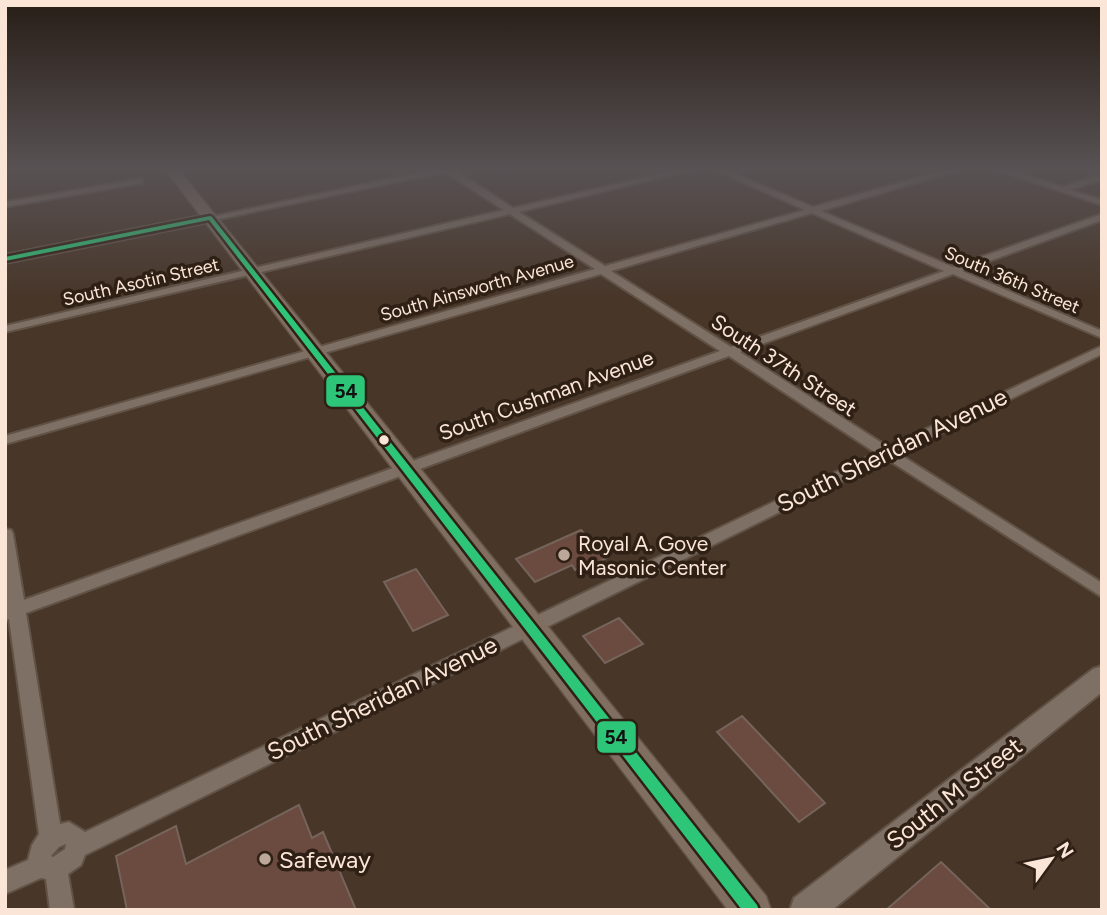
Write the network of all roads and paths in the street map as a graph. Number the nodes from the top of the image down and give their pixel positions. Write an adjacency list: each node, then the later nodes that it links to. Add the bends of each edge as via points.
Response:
1 (204, 212): 8 (main road)
2 (240, 212): 8 (street)
3 (508, 212): 12 (street, South Asotin Street)
4 (512, 212): 10 (street, South 37th Street)
5 (812, 212): 10 (street, South Ainsworth Avenue)
6 (816, 212): 11 (street, South 36th Street)
7 (1102, 217): 11 (street, South Cushman Avenue)
8 (209, 218): 9 (street); 12 (main road)
9 (5, 259)
10 (604, 271): 16 (street, South Ainsworth Avenue); 17 (street, South 37th Street)
11 (951, 271): 14 (street, South 36th Street); 17 (street, South Cushman Avenue)
12 (251, 272): 13 (street, South Asotin Street); 16 (main road)
13 (5, 330)
14 (1102, 335)
15 (1102, 349): 19 (street, South Sheridan Avenue)
16 (314, 352): 18 (street, South Ainsworth Avenue); 20 (main road)
17 (728, 352): 19 (street, South 37th Street); 20 (street, South Cushman Avenue)
18 (5, 440)
19 (886, 453): 22 (street, South 37th Street); 24 (street, South Sheridan Avenue)
20 (405, 468): 23 (street, South Cushman Avenue); 24 (main road)
21 (5, 534): 23 (street)
22 (1102, 591)
23 (11, 612): 26 (street)
24 (529, 626): 27 (street, South Sheridan Avenue); 31 (main road)
25 (1102, 677): 32 (street, South M Street)
26 (51, 838): 27 (street, via 69,833 77,837); 28 (street, via 38,855)
27 (79, 846): 28 (street, South Sheridan Avenue, via 68,862)
28 (48, 867): 29 (street); 30 (street)
29 (5, 882)
30 (62, 910)
31 (752, 910)
32 (806, 910)

